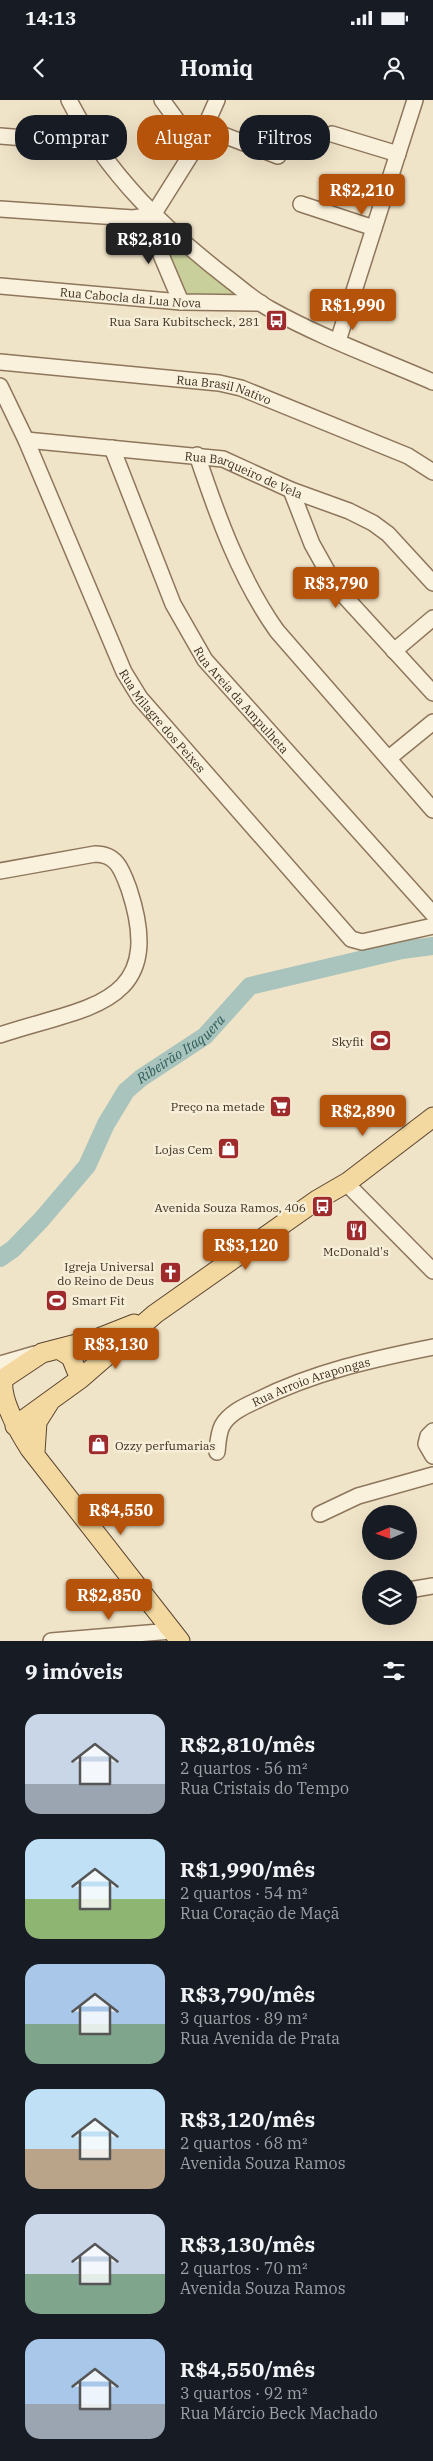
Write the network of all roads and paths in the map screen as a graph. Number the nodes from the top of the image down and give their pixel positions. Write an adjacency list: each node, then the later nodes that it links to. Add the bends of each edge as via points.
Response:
1 (68, 100): 5 (street)
2 (162, 100): 6 (street)
3 (218, 100): 7 (street)
4 (415, 100): 11 (street)
5 (77, 115)
6 (173, 115)
7 (211, 115)
8 (332, 134): 11 (street)
9 (0, 136): 10 (street)
10 (15, 137)
11 (398, 154): 17 (street)
12 (107, 160): 16 (street)
13 (185, 160): 16 (street)
14 (301, 204): 17 (street)
15 (0, 209): 16 (street)
16 (149, 216): 19 (street); 20 (street)
17 (374, 228): 21 (street)
18 (0, 286): 19 (street, Rua Cabocla da Lua Nova)
19 (181, 302): 20 (street, Rua Cabocla da Lua Nova)
20 (261, 303): 21 (street)
21 (338, 341): 23 (street)
22 (0, 362): 28 (street, Rua Brasil Nativo, via 219,383 242,388 408,456)
23 (433, 382)
24 (0, 386): 25 (street, Rua Milagre dos Peixes)
25 (26, 440): 26 (street, Rua Barqueiro de Vela); 39 (street, Rua Milagre dos Peixes, via 124,672 156,718 351,939 362,942)
26 (112, 448): 27 (street, Rua Barqueiro de Vela); 38 (street, Rua Areia da Ampulheta, via 173,604 204,660)
27 (197, 455): 29 (street, Rua Barqueiro de Vela, via 233,462); 35 (street, via 248,585 261,609)
28 (433, 472)
29 (291, 490): 30 (street, Rua Barqueiro de Vela, via 373,523 388,534); 32 (street, via 322,564 336,587)
30 (433, 583)
31 (433, 618): 32 (street)
32 (394, 650): 33 (street)
33 (433, 693)
34 (433, 722): 35 (street)
35 (388, 758): 36 (street)
36 (433, 810)
37 (0, 872): 40 (street, via 83,855 104,854 116,860 136,910 139,948 127,982 105,1000)
38 (433, 914)
39 (433, 926)
40 (0, 1035)
41 (433, 1102): 44 (main road)
42 (433, 1118): 43 (main road)
43 (348, 1182): 44 (main road); 45 (street)
44 (317, 1200): 46 (main road)
45 (433, 1271)
46 (155, 1314): 48 (main road, via 113,1333); 50 (main road)
47 (433, 1347): 56 (street, Rua Arroio Arapongas, via 341,1367 243,1407 227,1419 219,1432)
48 (51, 1352): 49 (street); 50 (main road, via 71,1357); 51 (main road, via 4,1378)
49 (0, 1364)
50 (80, 1379): 52 (main road)
51 (1, 1394): 53 (main road)
52 (54, 1396): 53 (main road); 55 (main road, via 38,1422)
53 (15, 1426): 55 (main road)
54 (432, 1432): 57 (street, via 426,1444)
55 (34, 1452): 62 (main road)
56 (217, 1452)
57 (433, 1456)
58 (433, 1475): 59 (street, via 358,1496)
59 (320, 1514)
60 (433, 1586): 61 (street)
61 (417, 1589)
62 (176, 1636): 63 (street)
63 (51, 1641)

